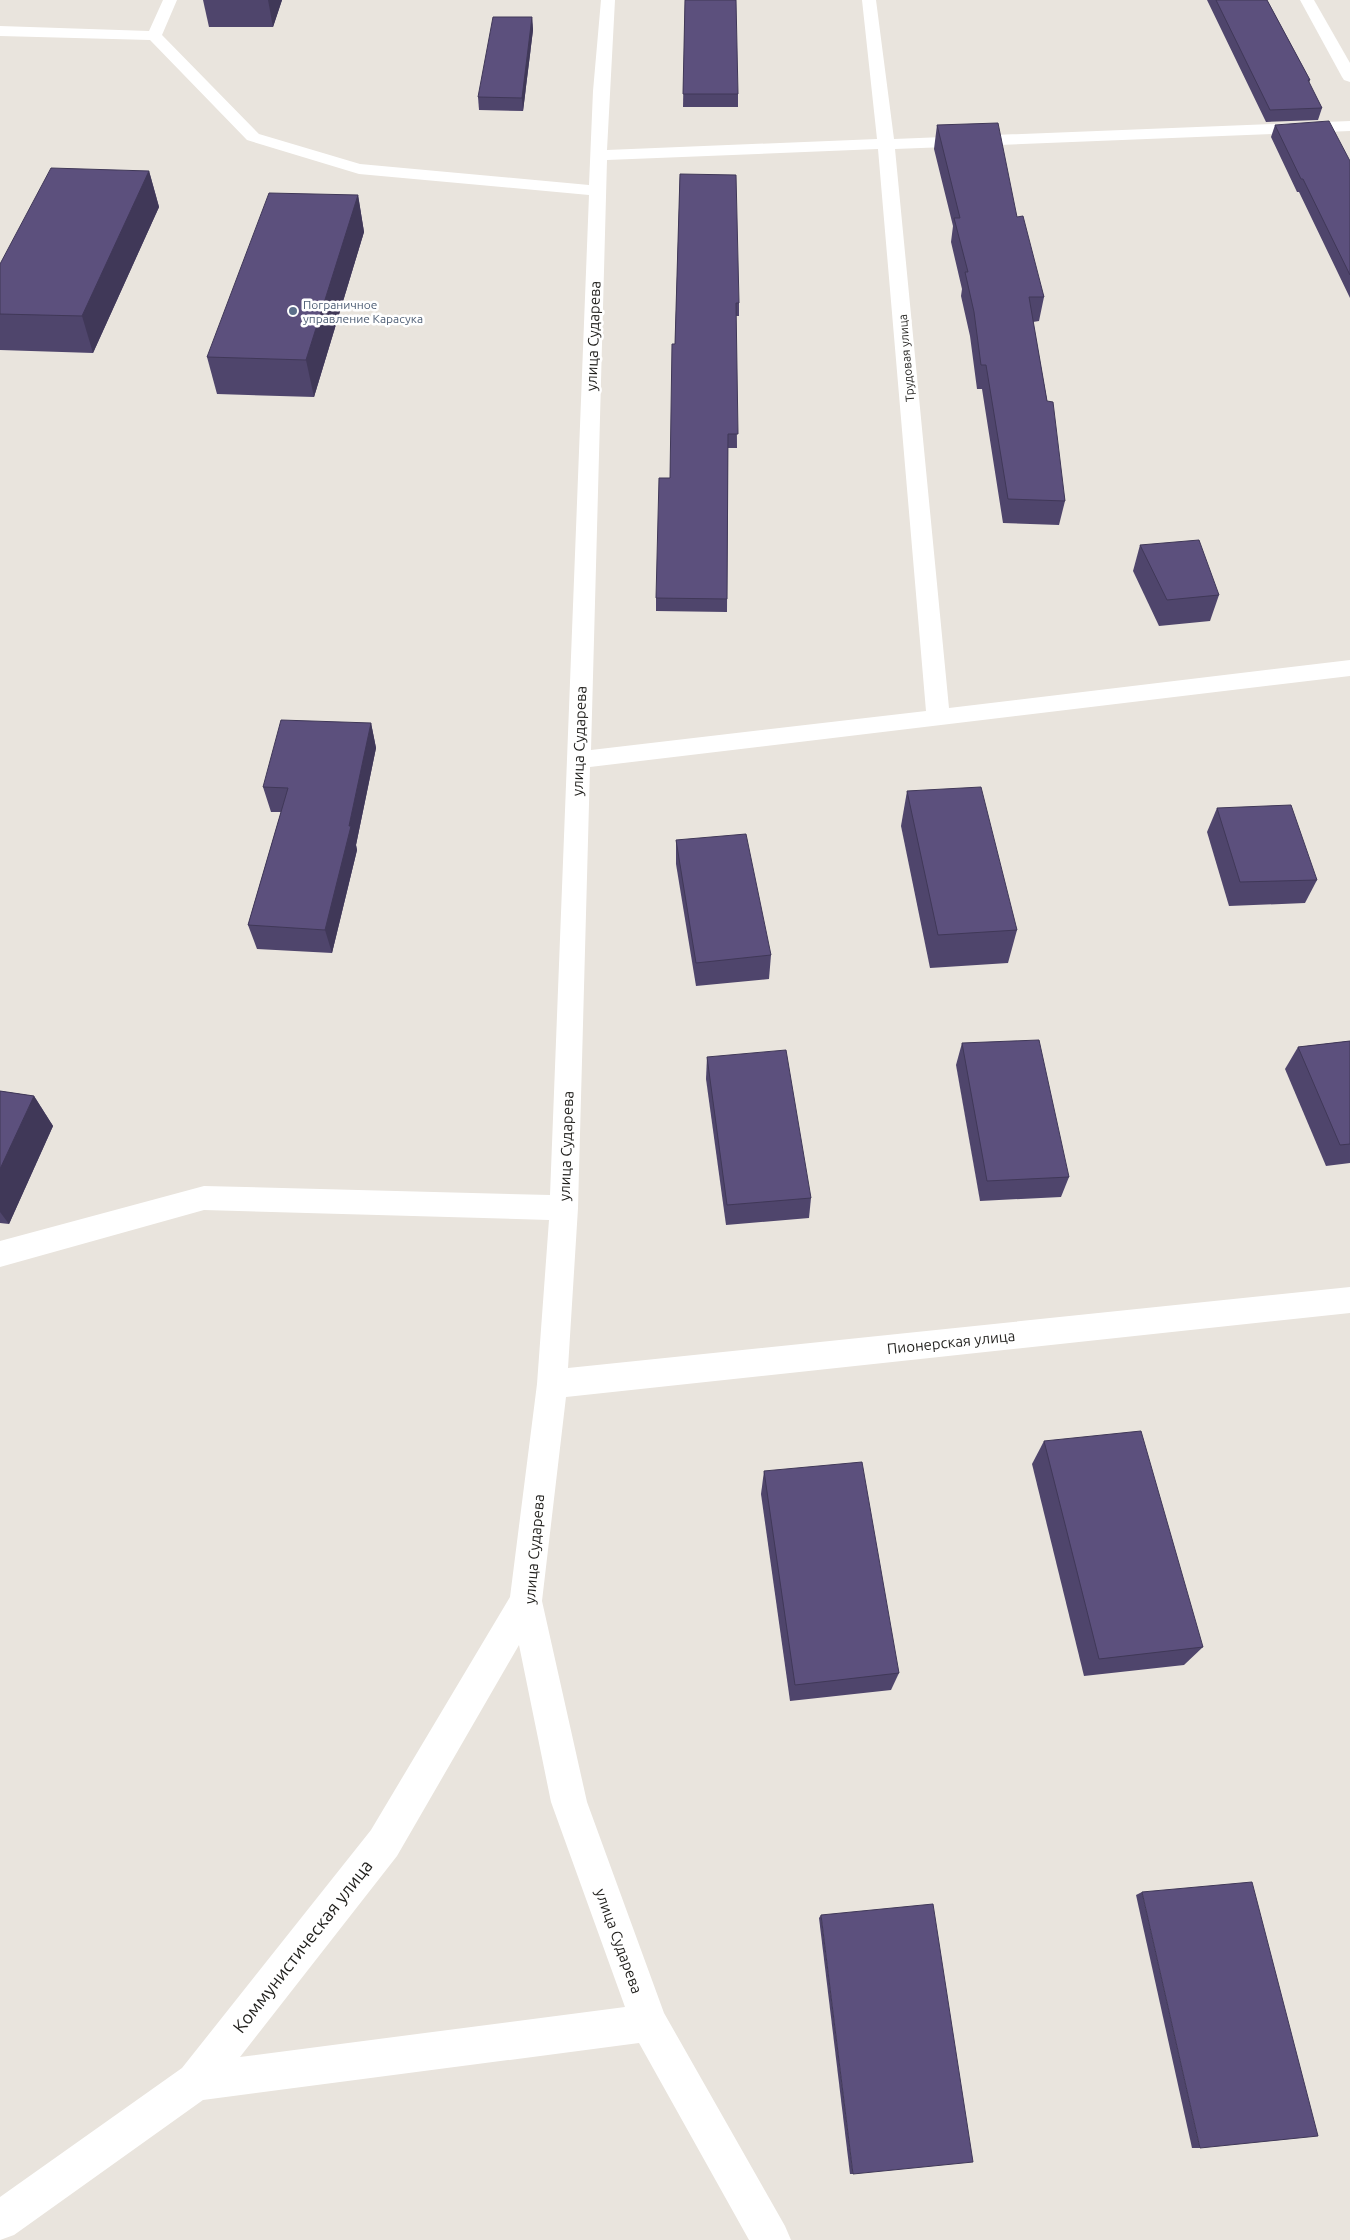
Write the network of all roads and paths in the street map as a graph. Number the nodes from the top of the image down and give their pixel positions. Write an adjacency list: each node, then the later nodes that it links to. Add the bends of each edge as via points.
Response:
1 (170, 0): 6 (street)
2 (608, 0): 10 (street, улица Сударева)
3 (869, 0): 9 (street, Трудовая улица)
4 (1307, 0): 7 (street)
5 (0, 31): 6 (street)
6 (154, 36): 11 (street, via 253,137 359,169)
7 (1350, 77)
8 (1350, 126): 9 (street)
9 (886, 144): 10 (street); 13 (street, Трудовая улица)
10 (599, 155): 11 (street, улица Сударева)
11 (598, 191): 14 (street, улица Сударева)
12 (1350, 668): 13 (street)
13 (938, 717): 14 (street)
14 (579, 760): 15 (street, улица Сударева)
15 (564, 1208): 16 (street, via 204,1198); 18 (street, улица Сударева)
16 (0, 1254)
17 (1350, 1300): 18 (street, Пионерская улица)
18 (552, 1384): 19 (street, улица Сударева)
19 (526, 1601): 20 (street, улица Сударева, via 569,1802); 21 (street, Коммунистическая улица, via 384,1844)
20 (649, 2022): 21 (street); 23 (street, улица Сударева)
21 (196, 2082): 22 (street, Коммунистическая улица)
22 (0, 2221)
23 (771, 2240)

